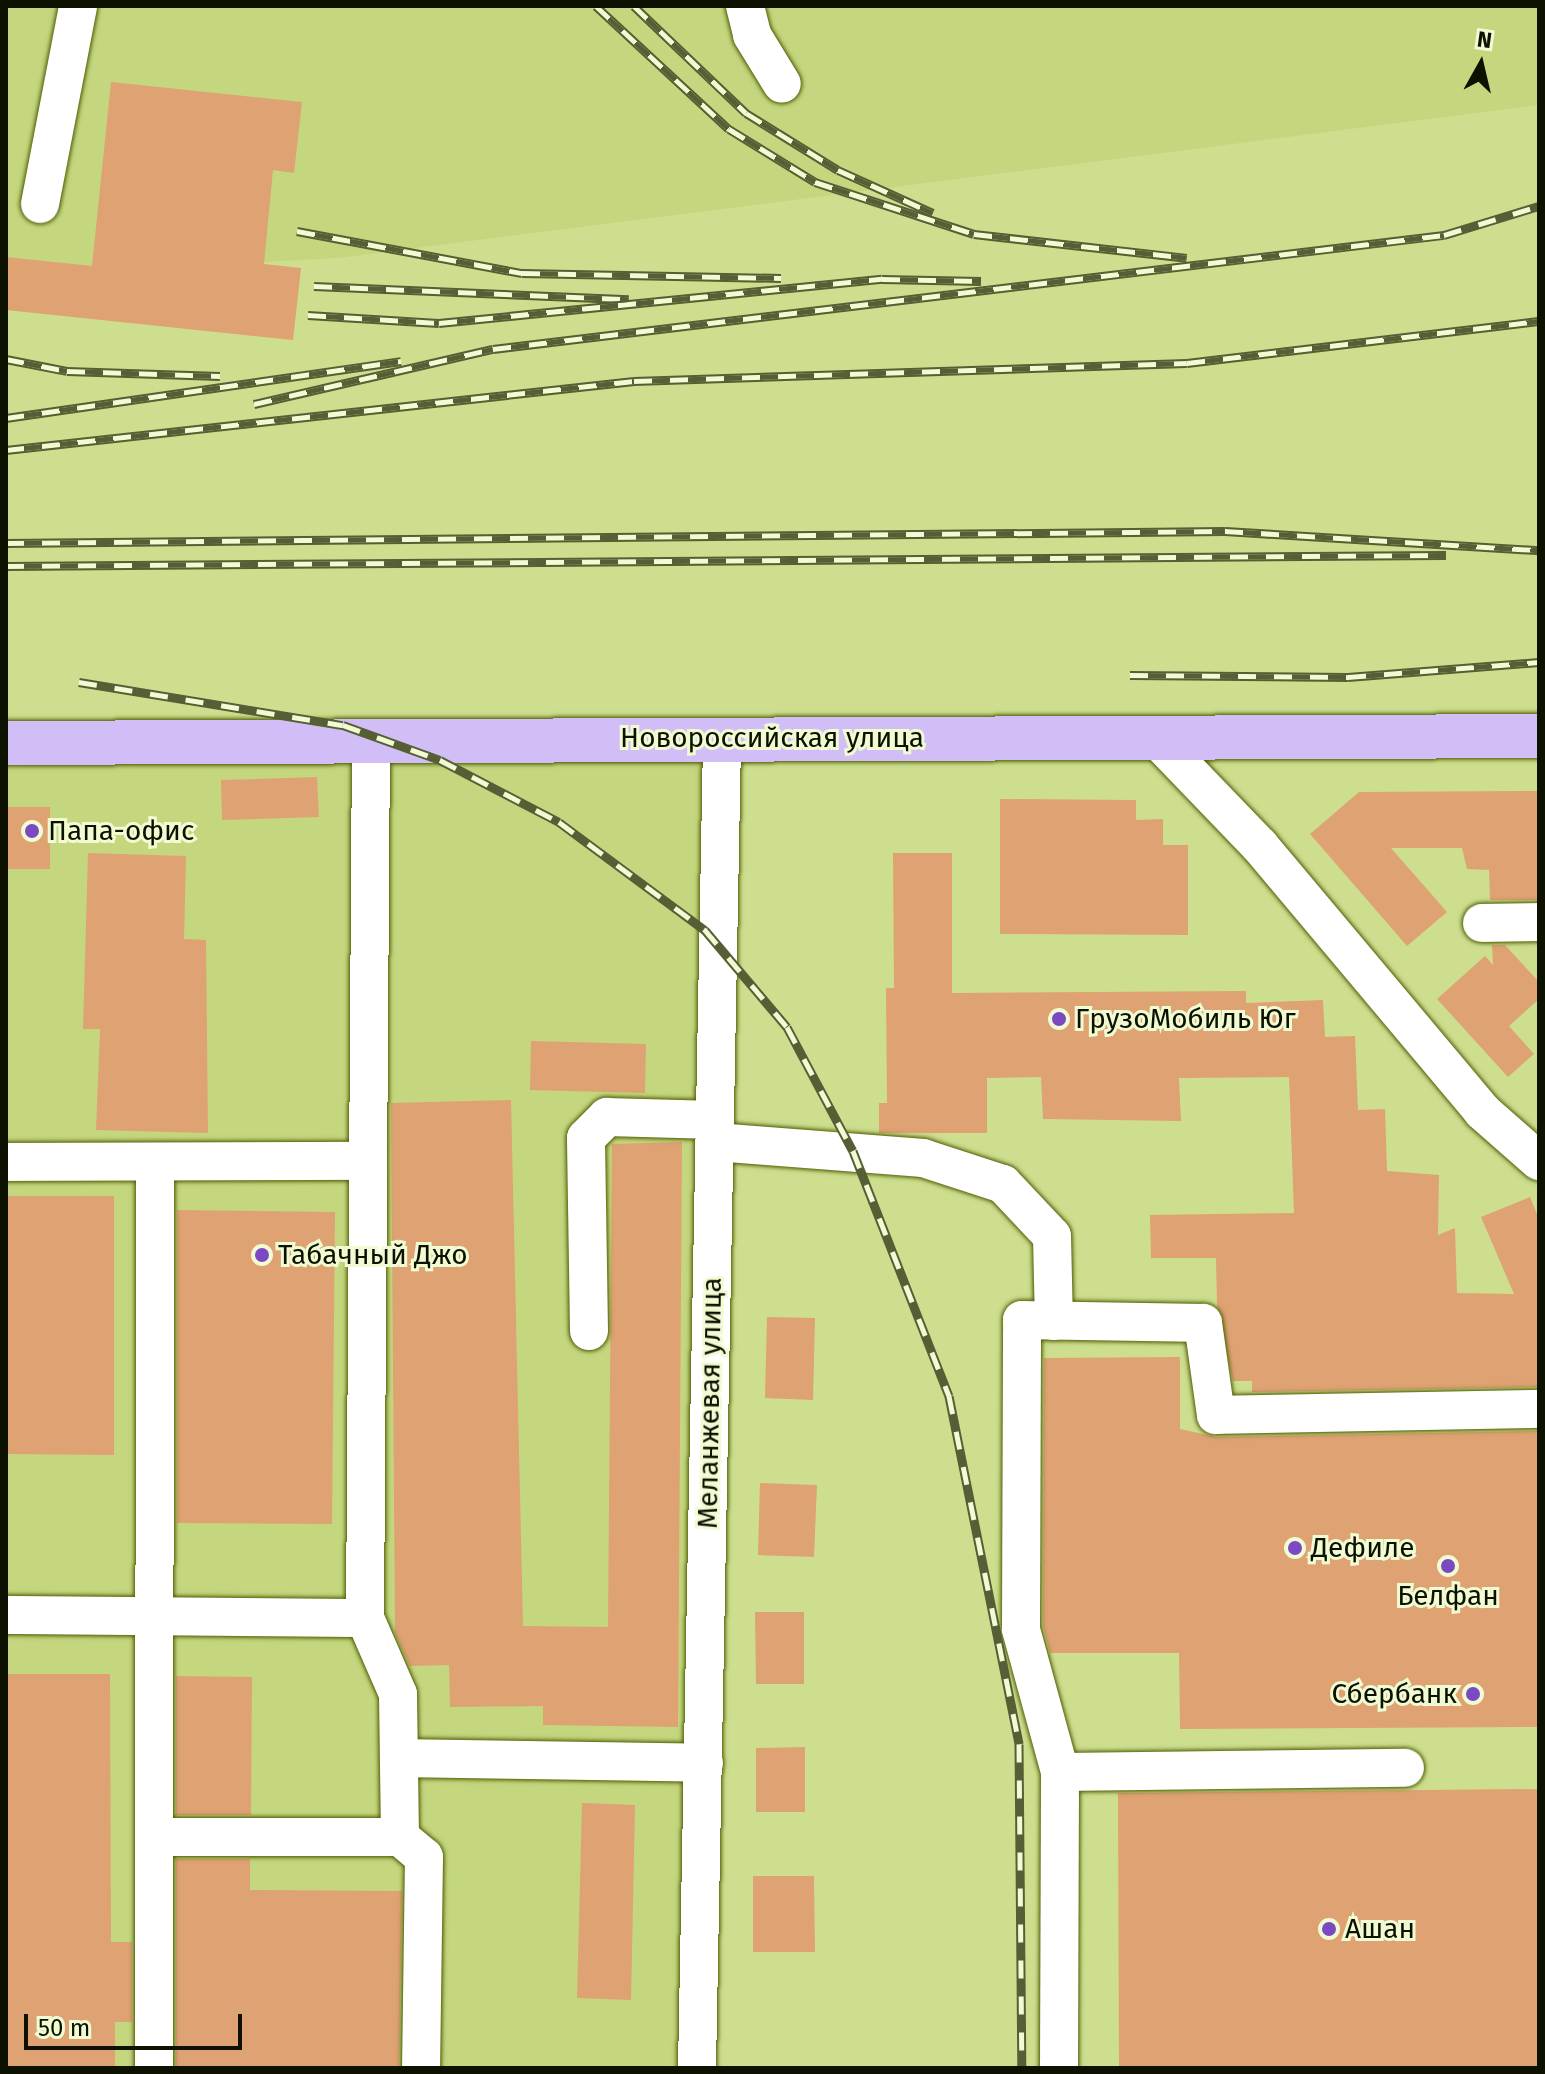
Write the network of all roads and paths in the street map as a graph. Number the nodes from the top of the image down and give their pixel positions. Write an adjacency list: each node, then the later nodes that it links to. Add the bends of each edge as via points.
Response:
1 (78, 6): 4 (street)
2 (745, 6): 3 (street, via 752,35)
3 (782, 84)
4 (40, 204)
5 (1539, 736): 6 (main road, Новороссийская улица)
6 (1155, 737): 7 (main road, Новороссийская улица); 14 (street, via 1260,846 1482,1111)
7 (722, 738): 8 (main road, Новороссийская улица); 12 (street, Меланжевая улица)
8 (371, 739): 9 (main road, Новороссийская улица); 13 (street)
9 (6, 743)
10 (1539, 922): 11 (street)
11 (1482, 923)
12 (715, 1131): 17 (street, via 923,1158 1003,1184 1052,1236); 18 (street, via 607,1117 586,1138); 24 (street, Меланжевая улица)
13 (367, 1161): 16 (street); 22 (street)
14 (1539, 1161)
15 (6, 1162): 16 (street)
16 (155, 1162): 21 (street)
17 (1054, 1321): 19 (street, via 1203,1323 1216,1415); 26 (street, via 1022,1320 1021,1629)
18 (589, 1331)
19 (1539, 1409)
20 (6, 1615): 21 (street)
21 (156, 1615): 22 (street); 27 (street)
22 (365, 1618): 23 (street, via 398,1694)
23 (399, 1758): 24 (street); 28 (street)
24 (704, 1763): 31 (street, Меланжевая улица)
25 (1405, 1768): 26 (street)
26 (1060, 1772): 32 (street)
27 (156, 1837): 28 (street); 29 (street)
28 (400, 1837): 30 (street, via 424,1857)
29 (154, 2068)
30 (421, 2068)
31 (697, 2068)
32 (1059, 2068)

